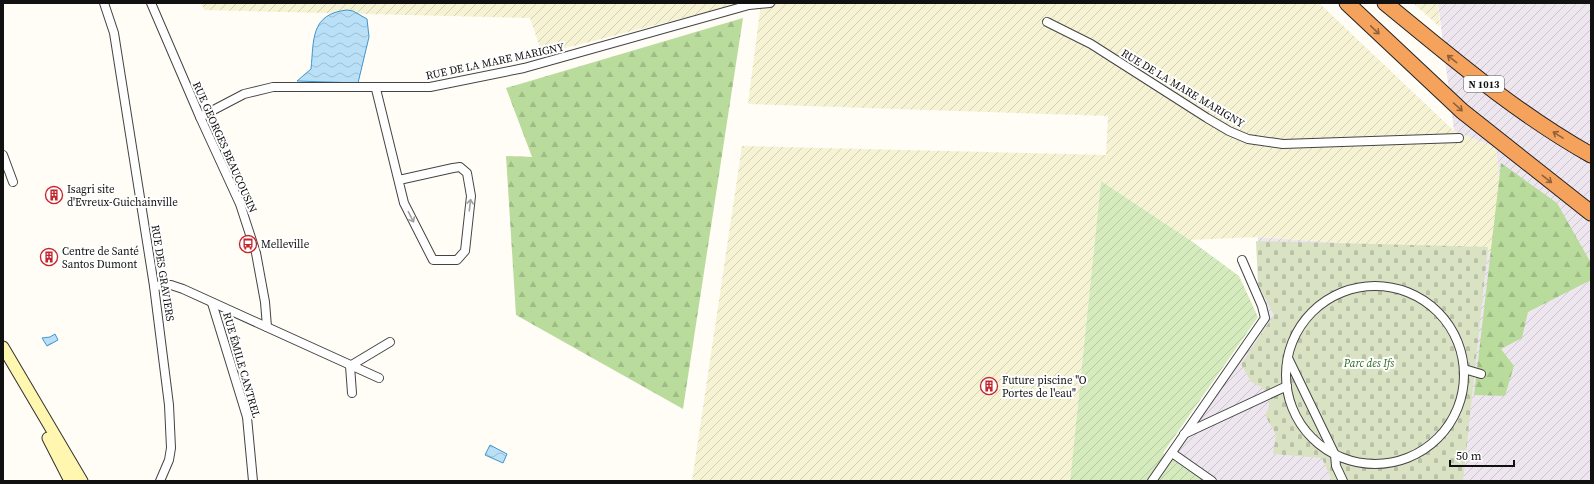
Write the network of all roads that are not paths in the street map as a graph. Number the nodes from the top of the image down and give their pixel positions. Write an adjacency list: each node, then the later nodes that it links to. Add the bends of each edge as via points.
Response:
1 (104, 3): 16 (street, RUE DES GRAVIERS, via 114,32)
2 (151, 3): 8 (street, RUE GEORGES BEAUCOUSIN)
3 (770, 3): 7 (street, RUE DE LA MARE MARIGNY, via 749,5 524,68 430,88)
4 (1347, 3): 14 (highway, N 1013, one-way to 14, via 1462,111)
5 (1385, 3): 11 (highway, N 1013, one-way to 5, via 1484,84)
6 (1047, 22): 9 (street, RUE DE LA MARE MARIGNY, via 1091,44 1207,118 1248,139 1283,144)
7 (376, 89): 8 (street, RUE DE LA MARE MARIGNY, via 273,87 244,94); 12 (street)
8 (200, 117): 18 (street, RUE GEORGES BEAUCOUSIN, via 240,204 256,253)
9 (1460, 138)
10 (3, 155): 13 (street)
11 (1591, 155)
12 (399, 180): 12 (street, one-way to 12, via 404,203 433,260 457,260 465,251 471,196 467,174 460,167)
13 (13, 182)
14 (1591, 213)
15 (1242, 260): 29 (street, via 1265,318)
16 (154, 286): 17 (street, via 171,285); 32 (street, RUE DES GRAVIERS, via 172,434 169,460)
17 (212, 303): 18 (street); 35 (street, RUE ÉMILE CANTREL, via 247,418)
18 (267, 328): 23 (street)
19 (390, 342): 23 (street)
20 (3, 347): 34 (main road)
21 (3, 358): 33 (main road)
22 (1288, 358): 24 (street, via 1303,323 1321,305 1355,289 1381,287 1411,295 1438,312 1456,338); 27 (street); 31 (street)
23 (350, 366): 26 (street); 28 (street)
24 (1464, 369): 25 (street); 31 (street, via 1464,385 1455,415 1437,440 1424,450 1396,462 1380,464 1365,464)
25 (1481, 374)
26 (379, 378)
27 (1287, 386): 29 (street); 31 (street, via 1290,400 1302,426 1322,447)
28 (352, 393)
29 (1184, 435): 30 (street)
30 (1172, 453): 36 (street); 37 (street)
31 (1335, 454): 38 (street, via 1336,466)
32 (162, 479)
33 (70, 481)
34 (82, 481)
35 (253, 481)
36 (1152, 481)
37 (1212, 481)
38 (1343, 481)

